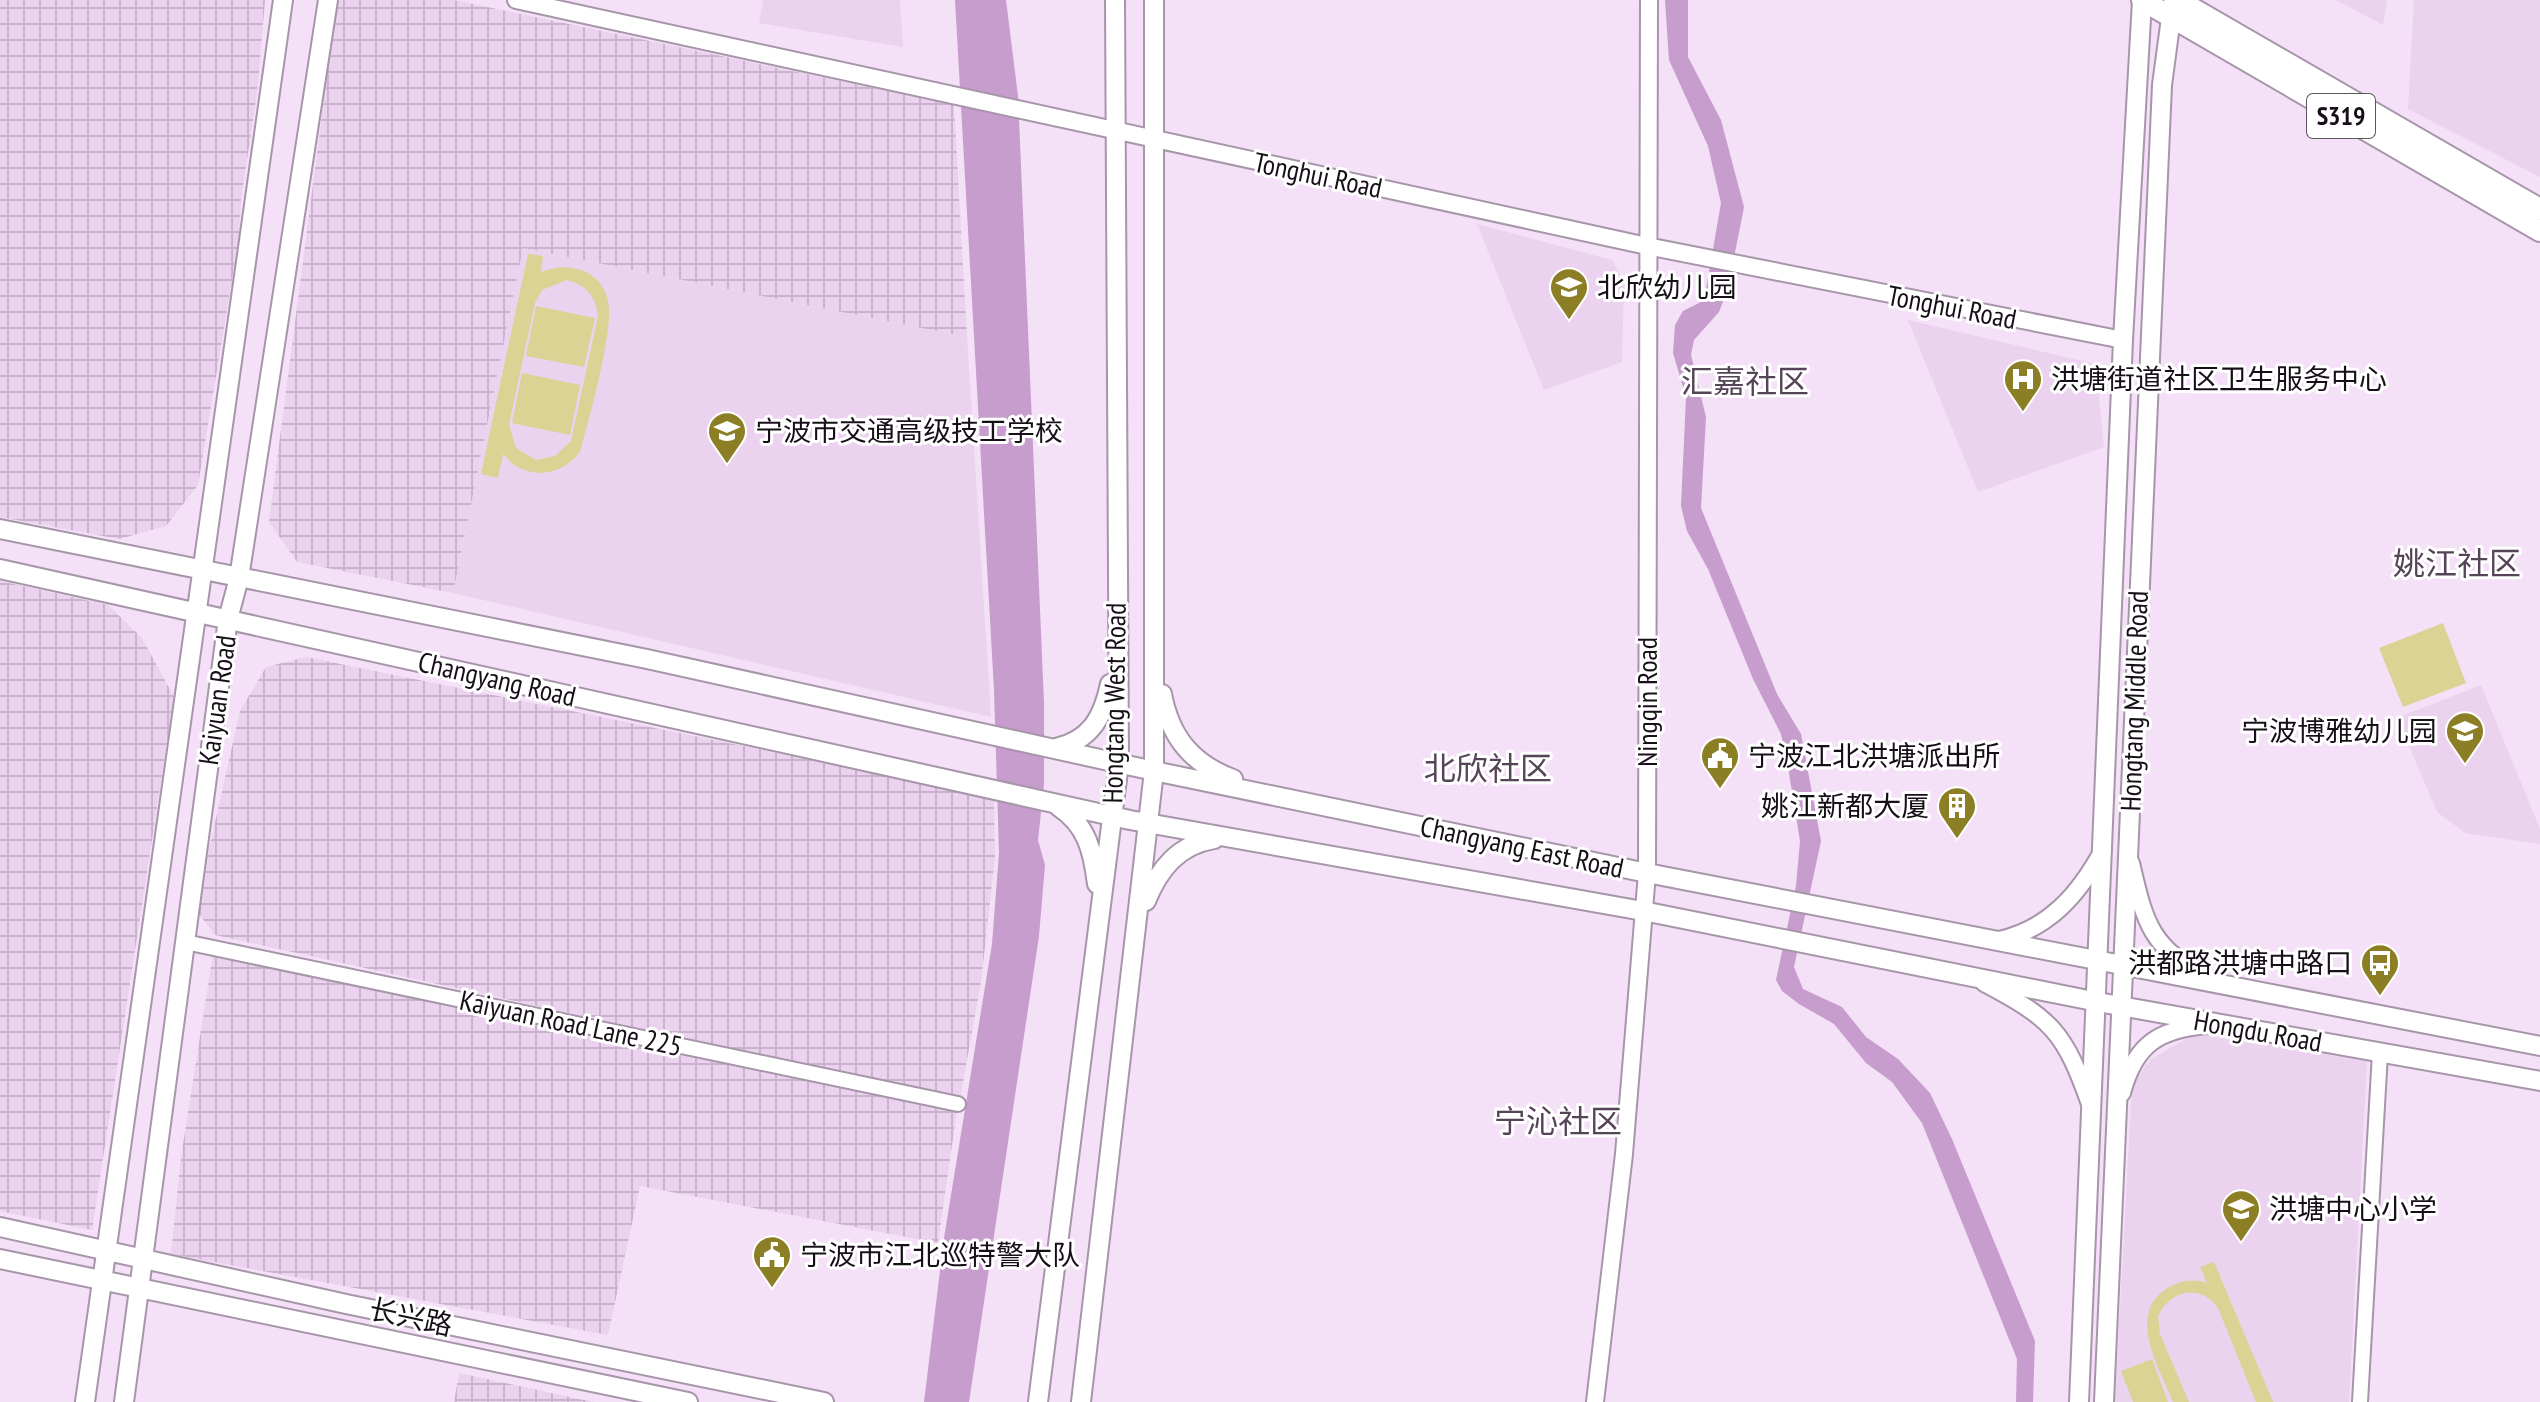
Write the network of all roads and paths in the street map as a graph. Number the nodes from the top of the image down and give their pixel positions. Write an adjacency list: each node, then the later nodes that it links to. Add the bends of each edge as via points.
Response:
1 (283, 0): 17 (main road, Kaiyuan Road)
2 (328, 0): 18 (main road, Kaiyuan Road)
3 (516, 0): 9 (street, Tonghui Road)
4 (1115, 0): 9 (main road, Hongtang West Road)
5 (1154, 0): 10 (main road, Hongtang West Road)
6 (1649, 0): 13 (street, Ningqin Road)
7 (2142, 0): 8 (main road, S319); 14 (main road, Hongtang Middle Road)
8 (2174, 6): 11 (main road, S319); 12 (main road, S319); 32 (main road, Hongtang Middle Road, via 2162,85)
9 (1116, 132): 10 (street, Tonghui Road); 21 (main road, Hongtang West Road)
10 (1155, 140): 13 (street, Tonghui Road); 22 (main road, Hongtang West Road)
11 (2540, 209)
12 (2540, 231)
13 (1647, 246): 14 (street, Tonghui Road); 33 (street, Ningqin Road)
14 (2123, 340): 31 (main road, Hongtang Middle Road)
15 (0, 529): 17 (main road, Changyang Road)
16 (0, 569): 19 (main road, Changyang Road)
17 (204, 571): 18 (main road, Changyang Road); 19 (main road, Kaiyuan Road)
18 (239, 578): 20 (main road, Kaiyuan Road); 23 (main road, Changyang Road, via 632,655)
19 (198, 613): 20 (main road, Changyang Road); 53 (main road, Kaiyuan Road)
20 (228, 619): 27 (main road, Changyang Road); 38 (main road, Kaiyuan Road)
21 (1116, 646): 23 (main road, via 1101,717 1082,737); 24 (main road, Hongtang West Road)
22 (1155, 648): 25 (main road, Hongtang West Road); 26 (main road, via 1167,717 1189,754 1223,775)
23 (1050, 748): 24 (main road, Changyang East Road)
24 (1119, 763): 25 (main road, Changyang East Road); 28 (main road, Hongtang West Road)
25 (1154, 771): 26 (main road, Changyang East Road); 29 (main road, Hongtang West Road)
26 (1293, 800): 33 (main road, Changyang East Road)
27 (1049, 802): 28 (main road, Changyang East Road); 35 (main road, via 1073,816 1088,840)
28 (1112, 816): 29 (main road, Changyang East Road); 35 (main road, Hongtang West Road)
29 (1150, 824): 30 (main road, Changyang East Road); 36 (main road, Hongtang West Road)
30 (1223, 837): 34 (main road, Changyang East Road); 36 (main road, via 1192,844 1162,868)
31 (2103, 849): 37 (street, via 2089,876 2054,915); 39 (main road, Hongtang Middle Road)
32 (2128, 854): 40 (main road, Hongtang Middle Road); 42 (street, via 2142,906 2161,945 2176,961)
33 (1647, 873): 34 (street, Ningqin Road); 37 (main road, Changyang East Road)
34 (1643, 911): 41 (main road, Changyang East Road); 66 (street, Ningqin Road, via 1625,1149)
35 (1100, 919): 63 (main road, Hongtang West Road)
36 (1137, 923): 58 (main road, Hongtang West Road)
37 (1999, 940): 39 (main road, Hongdu Road)
38 (185, 942): 49 (street, Kaiyuan Road Lane 225); 54 (main road, Kaiyuan Road)
39 (2099, 959): 40 (main road, Hongdu Road); 43 (main road, Hongtang Middle Road)
40 (2125, 964): 42 (main road, Hongdu Road); 44 (main road, Hongtang Middle Road)
41 (1976, 978): 43 (main road, Hongdu Road); 51 (street, via 2054,1027 2068,1048)
42 (2212, 982): 46 (main road, Hongdu Road)
43 (2098, 1002): 44 (main road, Hongdu Road); 51 (main road, Hongtang Middle Road)
44 (2123, 1007): 45 (main road, Hongdu Road); 50 (main road, Hongtang Middle Road)
45 (2218, 1024): 47 (main road, Hongdu Road); 50 (street, via 2175,1029 2149,1044 2131,1065)
46 (2540, 1046)
47 (2380, 1053): 48 (main road, Hongdu Road); 69 (street)
48 (2540, 1081)
49 (958, 1104)
50 (2118, 1110): 68 (main road, Hongtang Middle Road)
51 (2092, 1111): 67 (main road, Hongtang Middle Road)
52 (0, 1227): 53 (main road, 长兴路)
53 (106, 1250): 54 (main road, 长兴路); 56 (main road, Kaiyuan Road)
54 (143, 1258): 57 (main road, Kaiyuan Road); 62 (main road, 长兴路)
55 (0, 1259): 56 (main road, 长兴路)
56 (102, 1281): 57 (main road, 长兴路); 59 (main road, Kaiyuan Road)
57 (138, 1289): 60 (main road, Kaiyuan Road); 61 (main road, 长兴路)
58 (1088, 1339): 64 (main road, Hongtang West Road); 65 (main road)
59 (85, 1402)
60 (124, 1402)
61 (688, 1402)
62 (824, 1402)
63 (1038, 1402)
64 (1081, 1402)
65 (1094, 1402)
66 (1595, 1402)
67 (2079, 1402)
68 (2104, 1402)
69 (2360, 1402)

